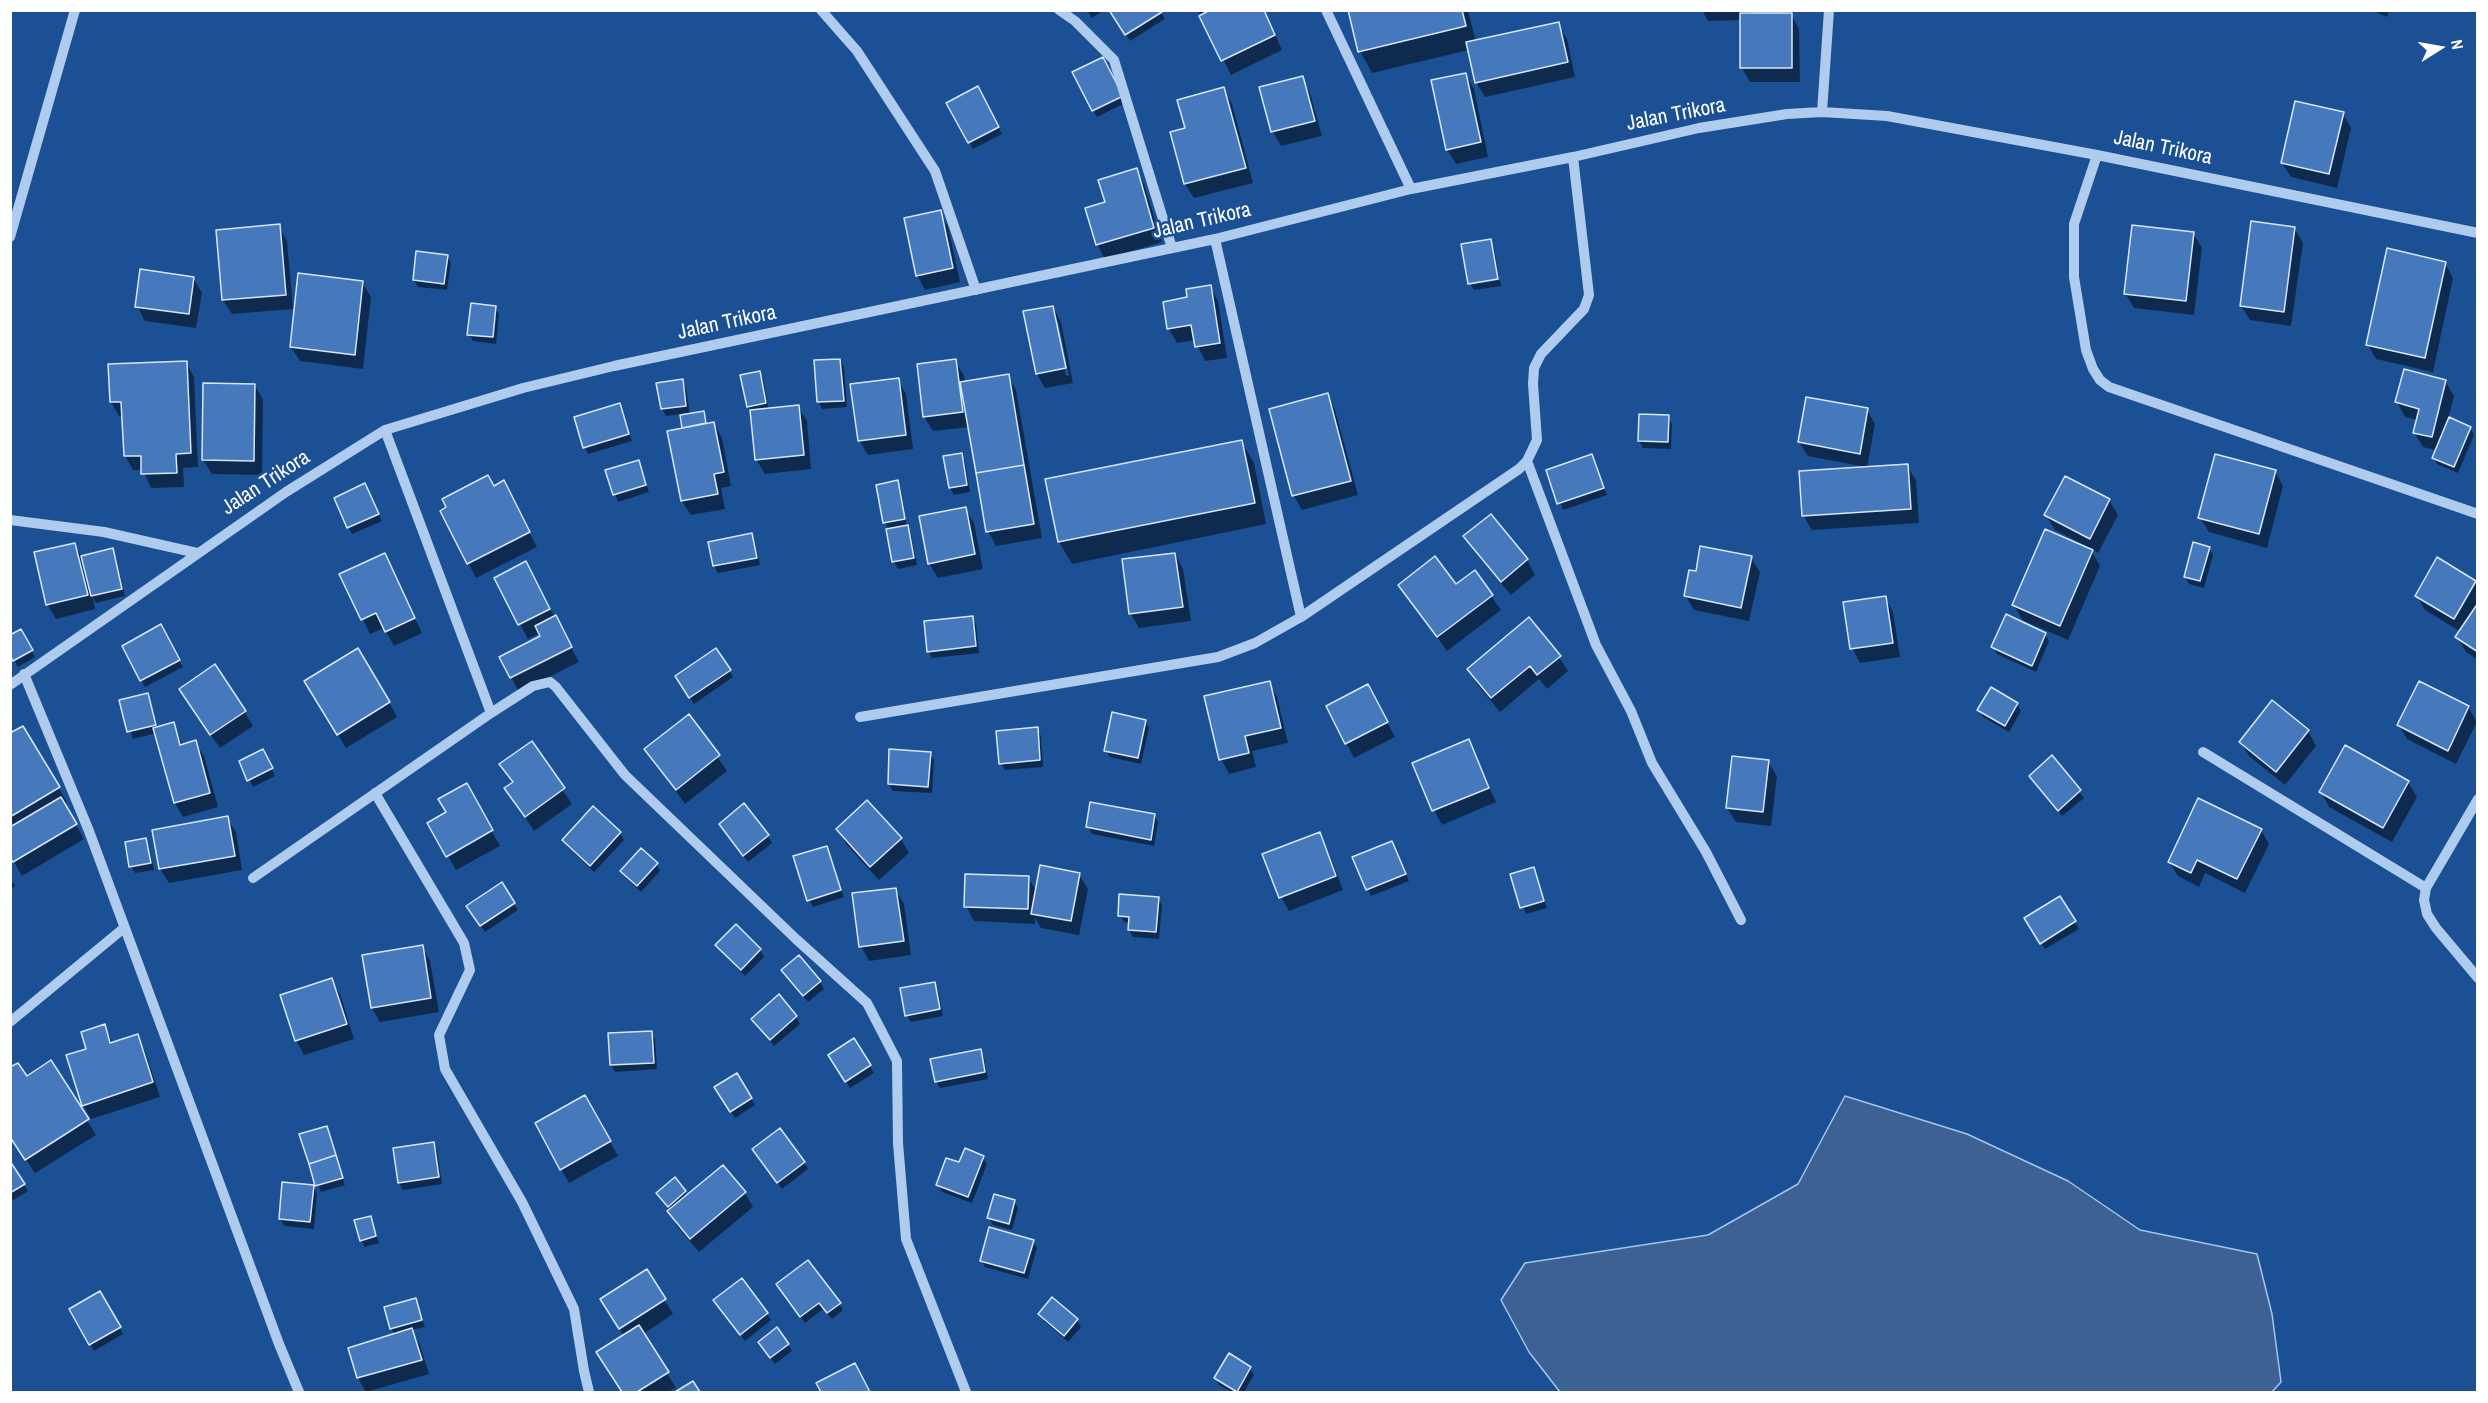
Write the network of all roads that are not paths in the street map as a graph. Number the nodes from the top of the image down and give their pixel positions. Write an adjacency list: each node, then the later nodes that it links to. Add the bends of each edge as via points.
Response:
1 (75, 10): 11 (street)
2 (821, 10): 14 (street, via 857,51 935,171)
3 (1059, 10): 13 (street, via 1113,60)
4 (1326, 10): 9 (street)
5 (1829, 10): 6 (street)
6 (1822, 112): 7 (street, Jalan Trikora, via 1887,116); 8 (street, Jalan Trikora, via 1699,128)
7 (2097, 155): 10 (street, Jalan Trikora); 17 (street, via 2074,224 2073,277 2086,350 2100,380 2109,387)
8 (1573, 157): 9 (street, Jalan Trikora); 16 (street, via 1589,295 1584,309 1541,354 1534,368 1538,440)
9 (1411, 189): 12 (street, Jalan Trikora)
10 (2478, 233)
11 (10, 237)
12 (1215, 239): 13 (street, Jalan Trikora); 20 (street)
13 (1172, 248): 14 (street, Jalan Trikora)
14 (976, 290): 15 (street, Jalan Trikora, via 523,388)
15 (385, 430): 19 (street, Jalan Trikora); 23 (street)
16 (1527, 461): 20 (street); 30 (street, via 1596,645 1631,711 1652,763 1706,852)
17 (2478, 514)
18 (10, 520): 19 (street, via 104,532)
19 (197, 553): 21 (street, Jalan Trikora)
20 (1301, 617): 24 (street, via 1255,643 1218,657)
21 (24, 674): 22 (street, Jalan Trikora); 31 (street)
22 (10, 686)
23 (491, 713): 26 (street); 36 (street, via 533,686 550,682 625,775 867,1003 897,1061 898,1143 906,1239)
24 (860, 717)
25 (2202, 752): 29 (street)
26 (375, 793): 28 (street); 35 (street, via 464,943 470,970 439,1035 445,1069 522,1202 574,1309)
27 (2478, 799): 29 (street)
28 (252, 878)
29 (2426, 888): 32 (street, via 2427,914)
30 (1741, 920)
31 (124, 927): 33 (street); 34 (street)
32 (2478, 978)
33 (10, 1022)
34 (299, 1392)
35 (589, 1392)
36 (966, 1392)

